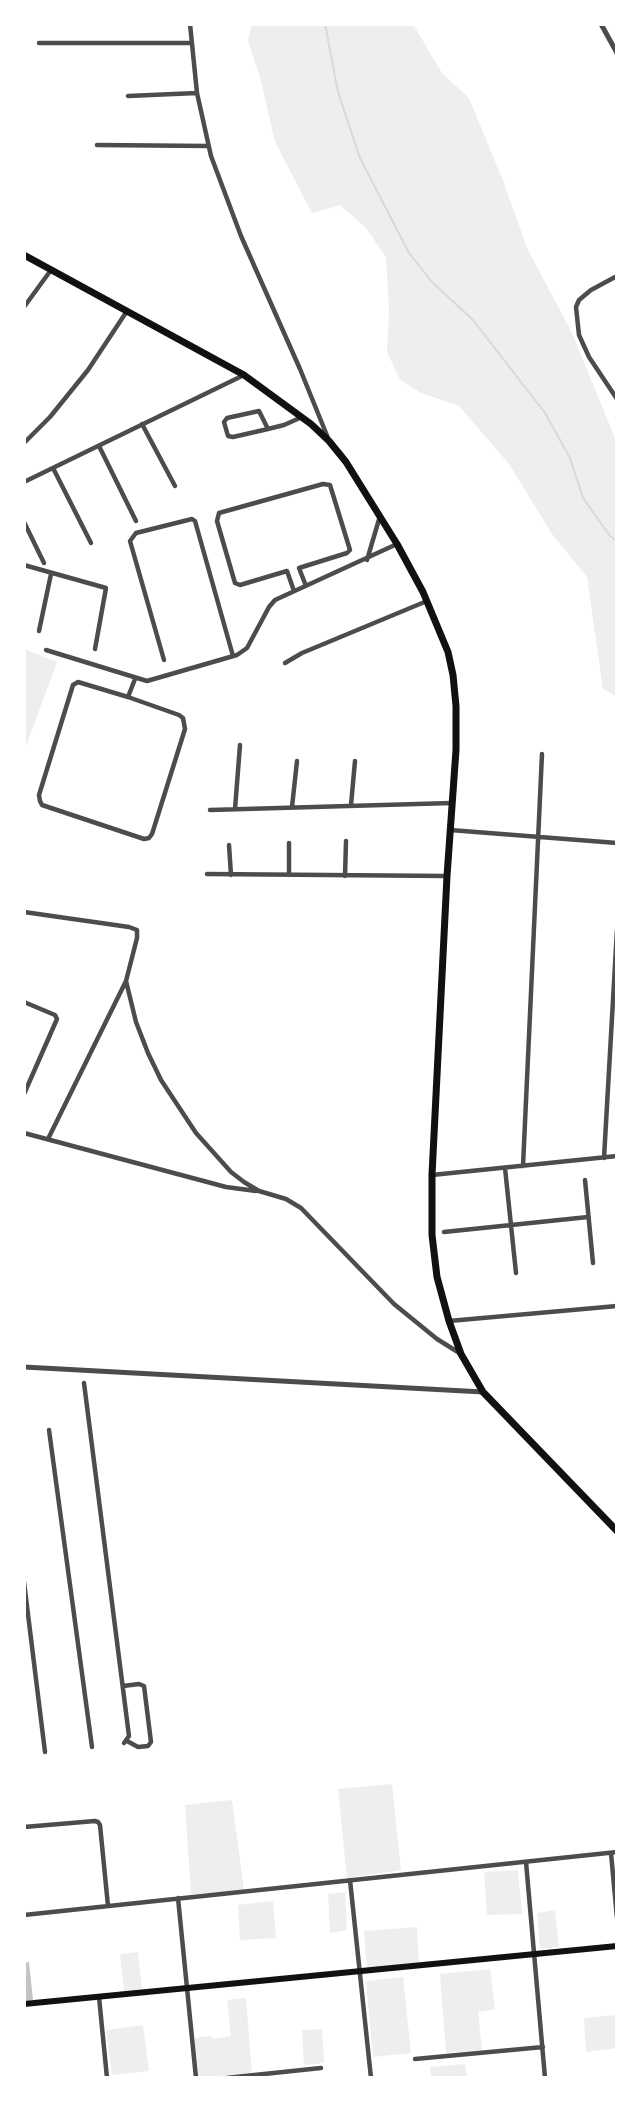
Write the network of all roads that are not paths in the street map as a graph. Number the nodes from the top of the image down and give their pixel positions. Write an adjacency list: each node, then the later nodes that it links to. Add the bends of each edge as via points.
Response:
1 (185, 24): 3 (street)
2 (601, 24): 6 (street)
3 (190, 27): 5 (street)
4 (39, 43): 5 (street)
5 (191, 43): 7 (street)
6 (617, 53)
7 (197, 93): 8 (street); 10 (street)
8 (128, 96)
9 (97, 145): 10 (street)
10 (208, 146): 21 (street, via 241,236)
11 (24, 255): 12 (main road)
12 (51, 270): 14 (street); 15 (main road)
13 (617, 276): 17 (street, via 591,290 576,307 579,335)
14 (24, 307)
15 (127, 311): 16 (main road); 22 (street, via 88,370)
16 (244, 375): 18 (main road); 19 (street)
17 (617, 399)
18 (302, 417): 20 (street); 21 (main road)
19 (142, 424): 23 (street); 26 (street)
20 (268, 429): 20 (street, via 230,437 224,422 259,411)
21 (329, 441): 27 (main road)
22 (24, 443)
23 (99, 446): 24 (street); 28 (street)
24 (53, 468): 25 (street); 30 (street)
25 (24, 482)
26 (175, 486)
27 (380, 516): 31 (main road); 32 (street)
28 (136, 521)
29 (24, 522): 33 (street)
30 (90, 543)
31 (398, 544): 32 (street); 40 (main road)
32 (366, 560): 38 (street)
33 (44, 563)
34 (24, 565): 37 (street)
35 (299, 568): 36 (street); 36 (street, via 350,550 330,485 219,513 216,521 235,583); 38 (street)
36 (287, 572): 39 (street)
37 (51, 574): 41 (street); 42 (street, via 106,588)
38 (306, 586): 39 (street)
39 (294, 591): 44 (street, via 272,603 247,648)
40 (427, 602): 46 (street); 53 (main road, via 448,652 454,682 456,750)
41 (39, 631)
42 (95, 649)
43 (46, 650): 47 (street)
44 (233, 656): 45 (street, via 192,519 136,533 130,544); 47 (street, via 147,681)
45 (164, 660)
46 (285, 663)
47 (135, 679): 48 (street)
48 (129, 697): 48 (street, via 82,682 73,685 39,795 42,805 144,839 152,834 185,724 179,715)
49 (240, 745): 56 (street)
50 (542, 754): 59 (street)
51 (297, 761): 55 (street)
52 (355, 761): 54 (street)
53 (452, 803): 54 (street); 58 (main road)
54 (351, 805): 55 (street)
55 (292, 807): 56 (street)
56 (235, 809): 57 (street)
57 (210, 810)
58 (450, 830): 59 (street); 68 (main road)
59 (537, 838): 62 (street); 78 (street)
60 (346, 841): 67 (street)
61 (290, 843): 66 (street)
62 (617, 843)
63 (229, 845): 65 (street)
64 (207, 874): 65 (street)
65 (231, 875): 66 (street)
66 (289, 875): 67 (street)
67 (345, 876): 68 (street)
68 (447, 876): 80 (main road)
69 (24, 912): 71 (street, via 137,930)
70 (617, 930): 77 (street)
71 (126, 981): 75 (street); 82 (street, via 136,1022 170,1097 231,1172)
72 (24, 1002): 73 (street, via 57,1018)
73 (24, 1094)
74 (24, 1133): 75 (street)
75 (48, 1139): 82 (street, via 226,1186)
76 (617, 1156): 77 (street)
77 (604, 1158): 78 (street)
78 (523, 1166): 79 (street)
79 (505, 1168): 80 (street); 84 (street)
80 (432, 1175): 89 (main road, via 433,1254)
81 (585, 1180): 83 (street)
82 (259, 1191): 90 (street, via 301,1208 394,1305)
83 (588, 1217): 84 (street); 86 (street)
84 (511, 1225): 85 (street); 87 (street)
85 (444, 1232)
86 (593, 1263)
87 (516, 1273)
88 (617, 1306): 89 (street)
89 (449, 1321): 90 (main road)
90 (461, 1354): 93 (main road)
91 (24, 1367): 93 (street, via 245,1376)
92 (84, 1383): 97 (street)
93 (483, 1392): 95 (main road)
94 (49, 1430): 98 (street)
95 (617, 1531)
96 (24, 1582): 99 (street)
97 (123, 1686): 97 (street, via 129,1736 126,1742 148,1746 151,1742 144,1686)
98 (92, 1747)
99 (45, 1752)
100 (24, 1827): 105 (street, via 98,1822)
101 (614, 1852): 102 (street); 107 (street)
102 (526, 1862): 103 (street); 109 (street)
103 (351, 1880): 104 (street); 110 (street)
104 (178, 1898): 105 (street); 111 (street)
105 (108, 1906): 106 (street)
106 (24, 1915)
107 (617, 1917)
108 (617, 1946): 109 (main road)
109 (534, 1954): 110 (main road); 114 (street)
110 (360, 1971): 111 (main road); 120 (street)
111 (187, 1988): 112 (main road); 118 (street)
112 (99, 1996): 113 (main road); 117 (street)
113 (24, 2004)
114 (543, 2047): 115 (street); 121 (street)
115 (416, 2059)
116 (321, 2067): 119 (street)
117 (107, 2078)
118 (196, 2078)
119 (226, 2078)
120 (371, 2078)
121 (545, 2078)

